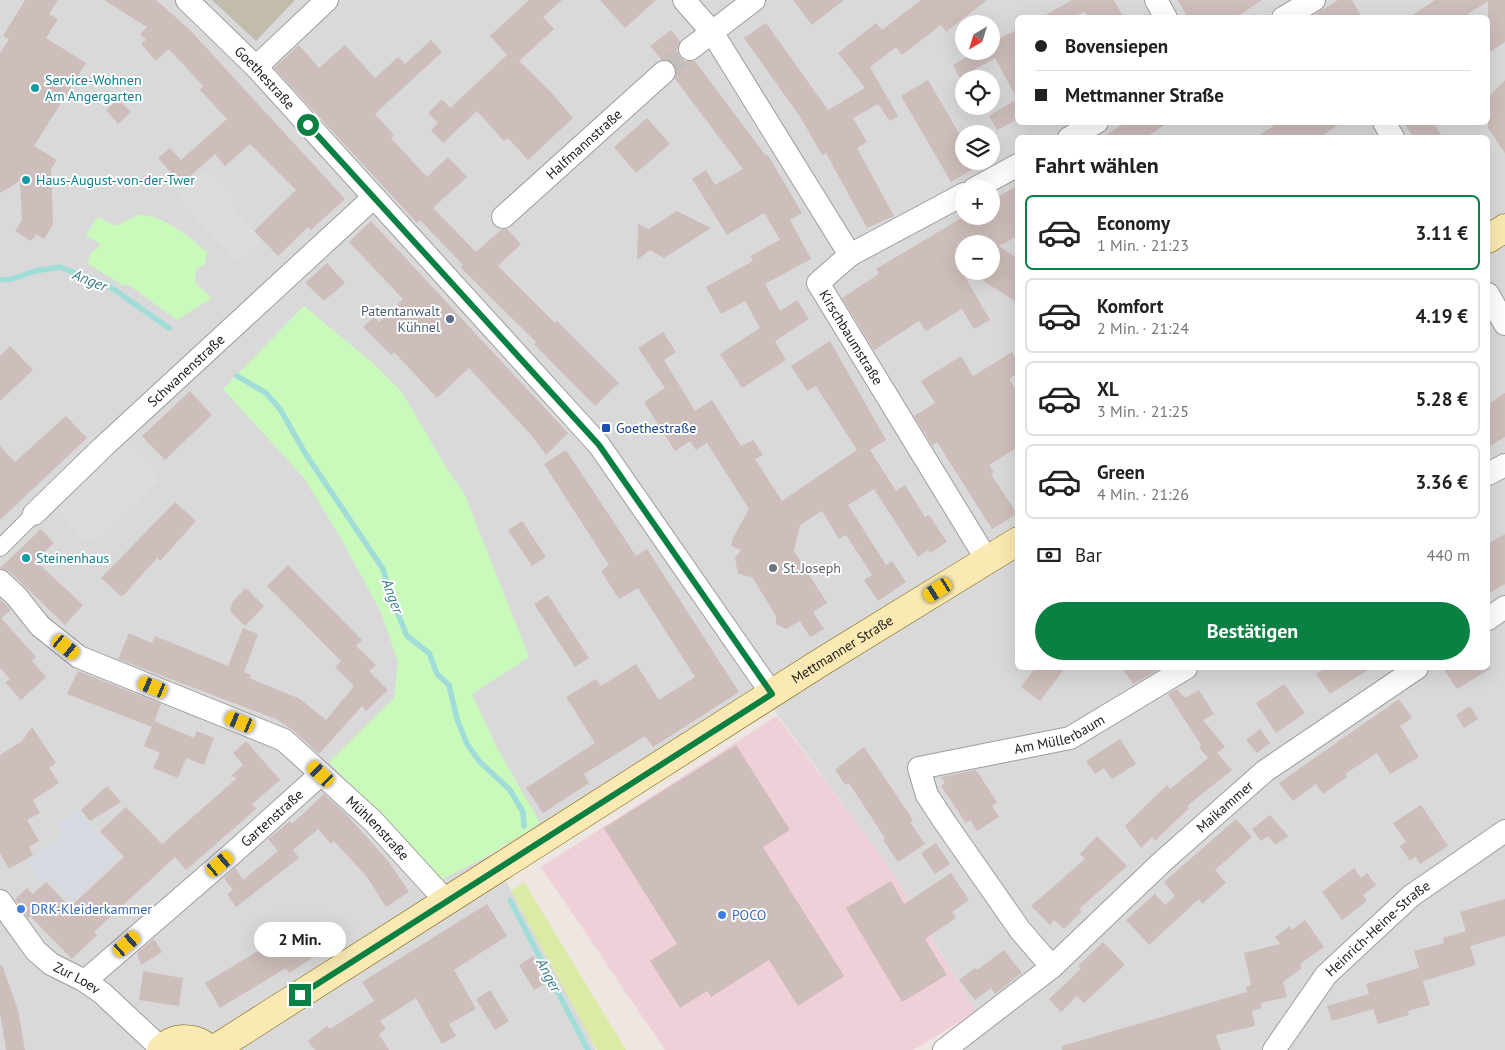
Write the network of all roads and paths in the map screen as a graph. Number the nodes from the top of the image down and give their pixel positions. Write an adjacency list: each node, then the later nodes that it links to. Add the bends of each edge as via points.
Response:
1 (187, 0): 11 (street, Goethestraße)
2 (327, 0): 11 (street)
3 (684, 0): 9 (street)
4 (754, 0): 9 (street)
5 (1156, 0): 7 (street)
6 (1314, 0): 8 (street)
7 (1164, 15)
8 (1288, 15)
9 (712, 32): 10 (street); 22 (street)
10 (690, 49)
11 (256, 67): 17 (street, Goethestraße)
12 (664, 72): 19 (street, Halfmannstraße)
13 (1092, 125): 14 (street)
14 (1074, 135)
15 (1015, 167): 16 (street)
16 (990, 180)
17 (374, 196): 27 (street, Schwanenstraße); 36 (street, Goethestraße, via 599,445)
18 (955, 199): 22 (street)
19 (503, 217)
20 (1505, 228): 21 (main road)
21 (1490, 238)
22 (850, 256): 30 (street, Kirschbaumstraße, via 818,283)
23 (1490, 298): 24 (street)
24 (1505, 324)
25 (1505, 465): 26 (street)
26 (1490, 473)
27 (34, 514): 29 (street, Schwanenstraße)
28 (1015, 543): 30 (main road, Mettmanner Straße)
29 (0, 548)
30 (987, 560): 36 (main road, Mettmanner Straße)
31 (0, 581): 37 (street, Mühlenstraße, via 40,626 79,657 284,740)
32 (1505, 607): 33 (street)
33 (1490, 618)
34 (1183, 670): 41 (street, Am Müllerbaum, via 1070,738 919,768 927,795 944,821 1020,930)
35 (1414, 670): 41 (street, Maikammer, via 1265,772 1163,861)
36 (772, 694): 40 (main road, Mettmanner Straße)
37 (321, 774): 40 (street, Mühlenstraße, via 373,821); 42 (street, Gartenstraße)
38 (1505, 831): 46 (street, Heinrich-Heine-Straße, via 1411,896 1326,975)
39 (0, 901): 42 (street, Zur Loev, via 36,951 58,968)
40 (446, 901): 44 (main road, Mettmanner Straße)
41 (1052, 967): 45 (street, Maikammer)
42 (85, 980): 43 (street, Zur Loev)
43 (162, 1049): 44 (main road, via 173,1040 193,1039)
44 (212, 1050)
45 (944, 1050)
46 (1274, 1050)

